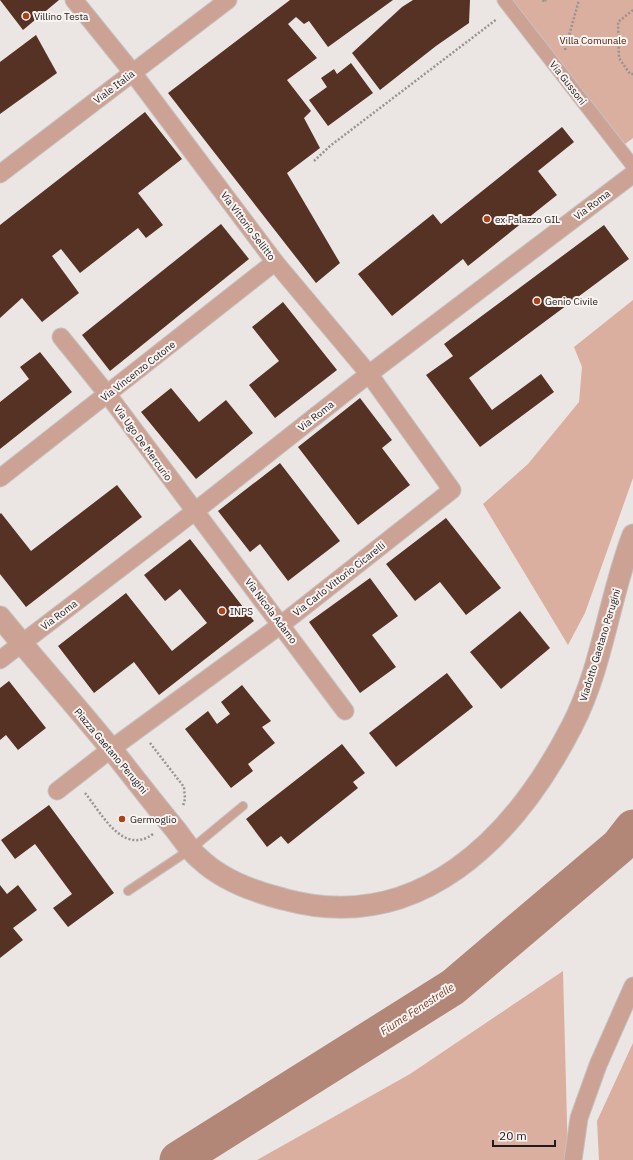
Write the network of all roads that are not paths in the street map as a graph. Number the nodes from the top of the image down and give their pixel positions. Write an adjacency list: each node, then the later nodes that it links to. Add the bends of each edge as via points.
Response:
1 (74, 0): 4 (street, Via Vittorio Sellitto)
2 (228, 0): 4 (street, Viale Italia)
3 (507, 4): 5 (street, Via Gussoni)
4 (133, 73): 6 (street, Viale Italia); 8 (street, Via Vittorio Sellitto)
5 (633, 166)
6 (0, 174)
7 (633, 174): 10 (street, Via Roma)
8 (275, 262): 10 (street, Via Vittorio Sellitto); 11 (street, Via Vincenzo Cotone)
9 (61, 336): 11 (street, Via Ugo De Mercurio)
10 (369, 374): 13 (street, Via Roma); 16 (street, Via Carlo Vittorio Cicarelli, via 452,490)
11 (108, 395): 12 (street, Via Vincenzo Cotone); 13 (street, Via Ugo De Mercurio)
12 (0, 478)
13 (194, 512): 16 (street, Via Nicola Adamo); 17 (street, Via Roma)
14 (633, 535): 23 (street, Viadotto Gaetano Perugini, via 589,685 572,725 545,773 506,825 468,861 443,880 412,894 367,905 330,907 300,904 236,883)
15 (0, 617): 17 (street, Piazza Gaetano Perugini)
16 (282, 624): 19 (street, Via Nicola Adamo); 20 (street, Via Carlo Vittorio Cicarelli)
17 (21, 644): 18 (street, Via Roma); 20 (street, Piazza Gaetano Perugini)
18 (0, 660)
19 (345, 711)
20 (111, 749): 21 (street, Via Carlo Vittorio Cicarelli); 23 (street, Piazza Gaetano Perugini)
21 (57, 791)
22 (243, 806): 23 (lane)
23 (195, 854): 24 (lane)
24 (128, 891)
25 (633, 986): 26 (street, via 598,1065 579,1118)
26 (573, 1160)

